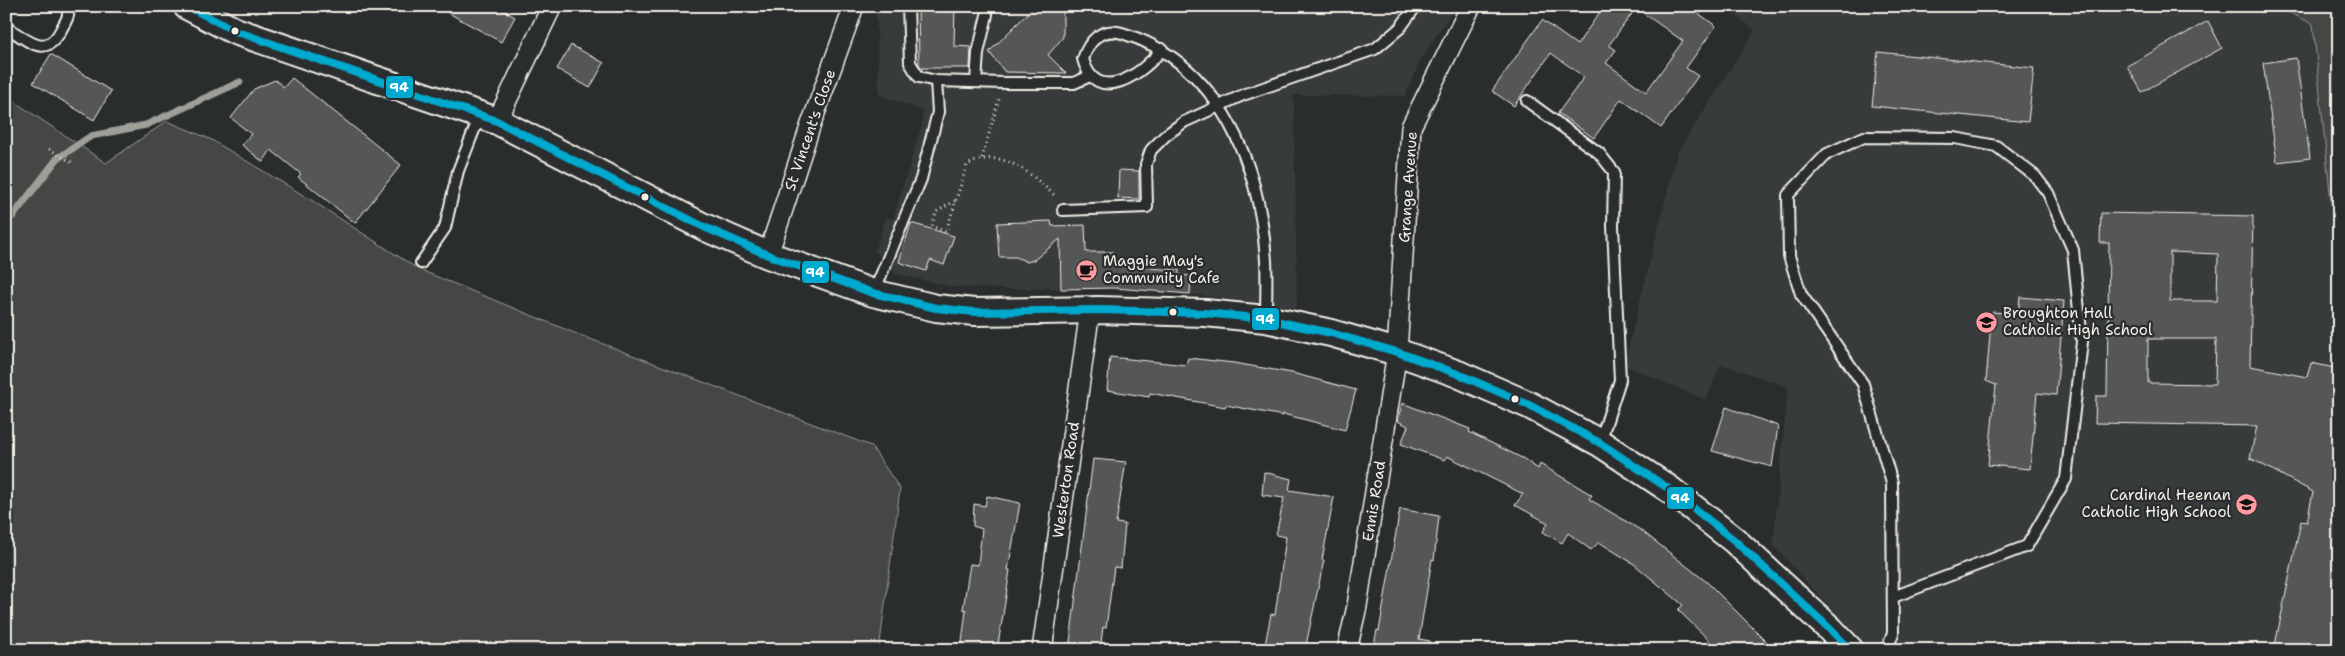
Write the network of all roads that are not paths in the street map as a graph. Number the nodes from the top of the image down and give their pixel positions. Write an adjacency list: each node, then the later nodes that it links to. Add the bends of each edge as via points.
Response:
1 (68, 6): 9 (lane, via 68,16 58,38 50,45 36,45)
2 (187, 6): 16 (street, via 235,31)
3 (552, 6): 16 (street)
4 (854, 6): 18 (street, St Vincent's Close)
5 (908, 6): 12 (lane, via 910,63 920,77)
6 (1416, 6): 15 (lane, via 1400,28 1375,49)
7 (1471, 6): 23 (street, Grange Avenue, via 1411,127)
8 (987, 15): 13 (lane, via 978,53)
9 (6, 26)
10 (1162, 49): 11 (lane, via 1143,69 1115,82 1096,82); 11 (lane, via 1119,32 1102,33 1092,40 1085,53); 15 (lane, via 1184,64)
11 (1090, 76): 13 (lane, via 1074,83)
12 (936, 81): 13 (lane); 20 (lane, via 938,112 922,179)
13 (976, 82)
14 (1527, 101): 24 (lane, via 1599,152 1614,172 1613,226 1620,380)
15 (1219, 105): 17 (lane, via 1184,122 1151,150 1146,164 1147,207); 22 (lane, via 1231,124 1253,180 1266,261)
16 (488, 118): 18 (street, via 704,227); 19 (lane, via 458,171 444,228)
17 (1062, 210)
18 (768, 255): 20 (street)
19 (421, 263)
20 (873, 292): 21 (street, via 936,308 974,312)
21 (1090, 310): 22 (street, via 1205,313); 26 (street, Westerton Road)
22 (1266, 319): 23 (street)
23 (1397, 352): 24 (street, via 1529,405); 27 (street, Ennis Road, via 1357,606)
24 (1600, 443): 28 (street, via 1669,489 1734,540)
25 (1893, 597): 25 (lane, via 2027,546 2066,479 2082,342 2073,250 2048,193 2035,176 1996,146 1955,138 1864,137 1827,154 1788,195 1789,256 1801,294 1863,384 1892,483); 29 (lane, via 1893,633)
26 (1042, 650)
27 (1347, 650)
28 (1850, 650)
29 (1887, 650)

